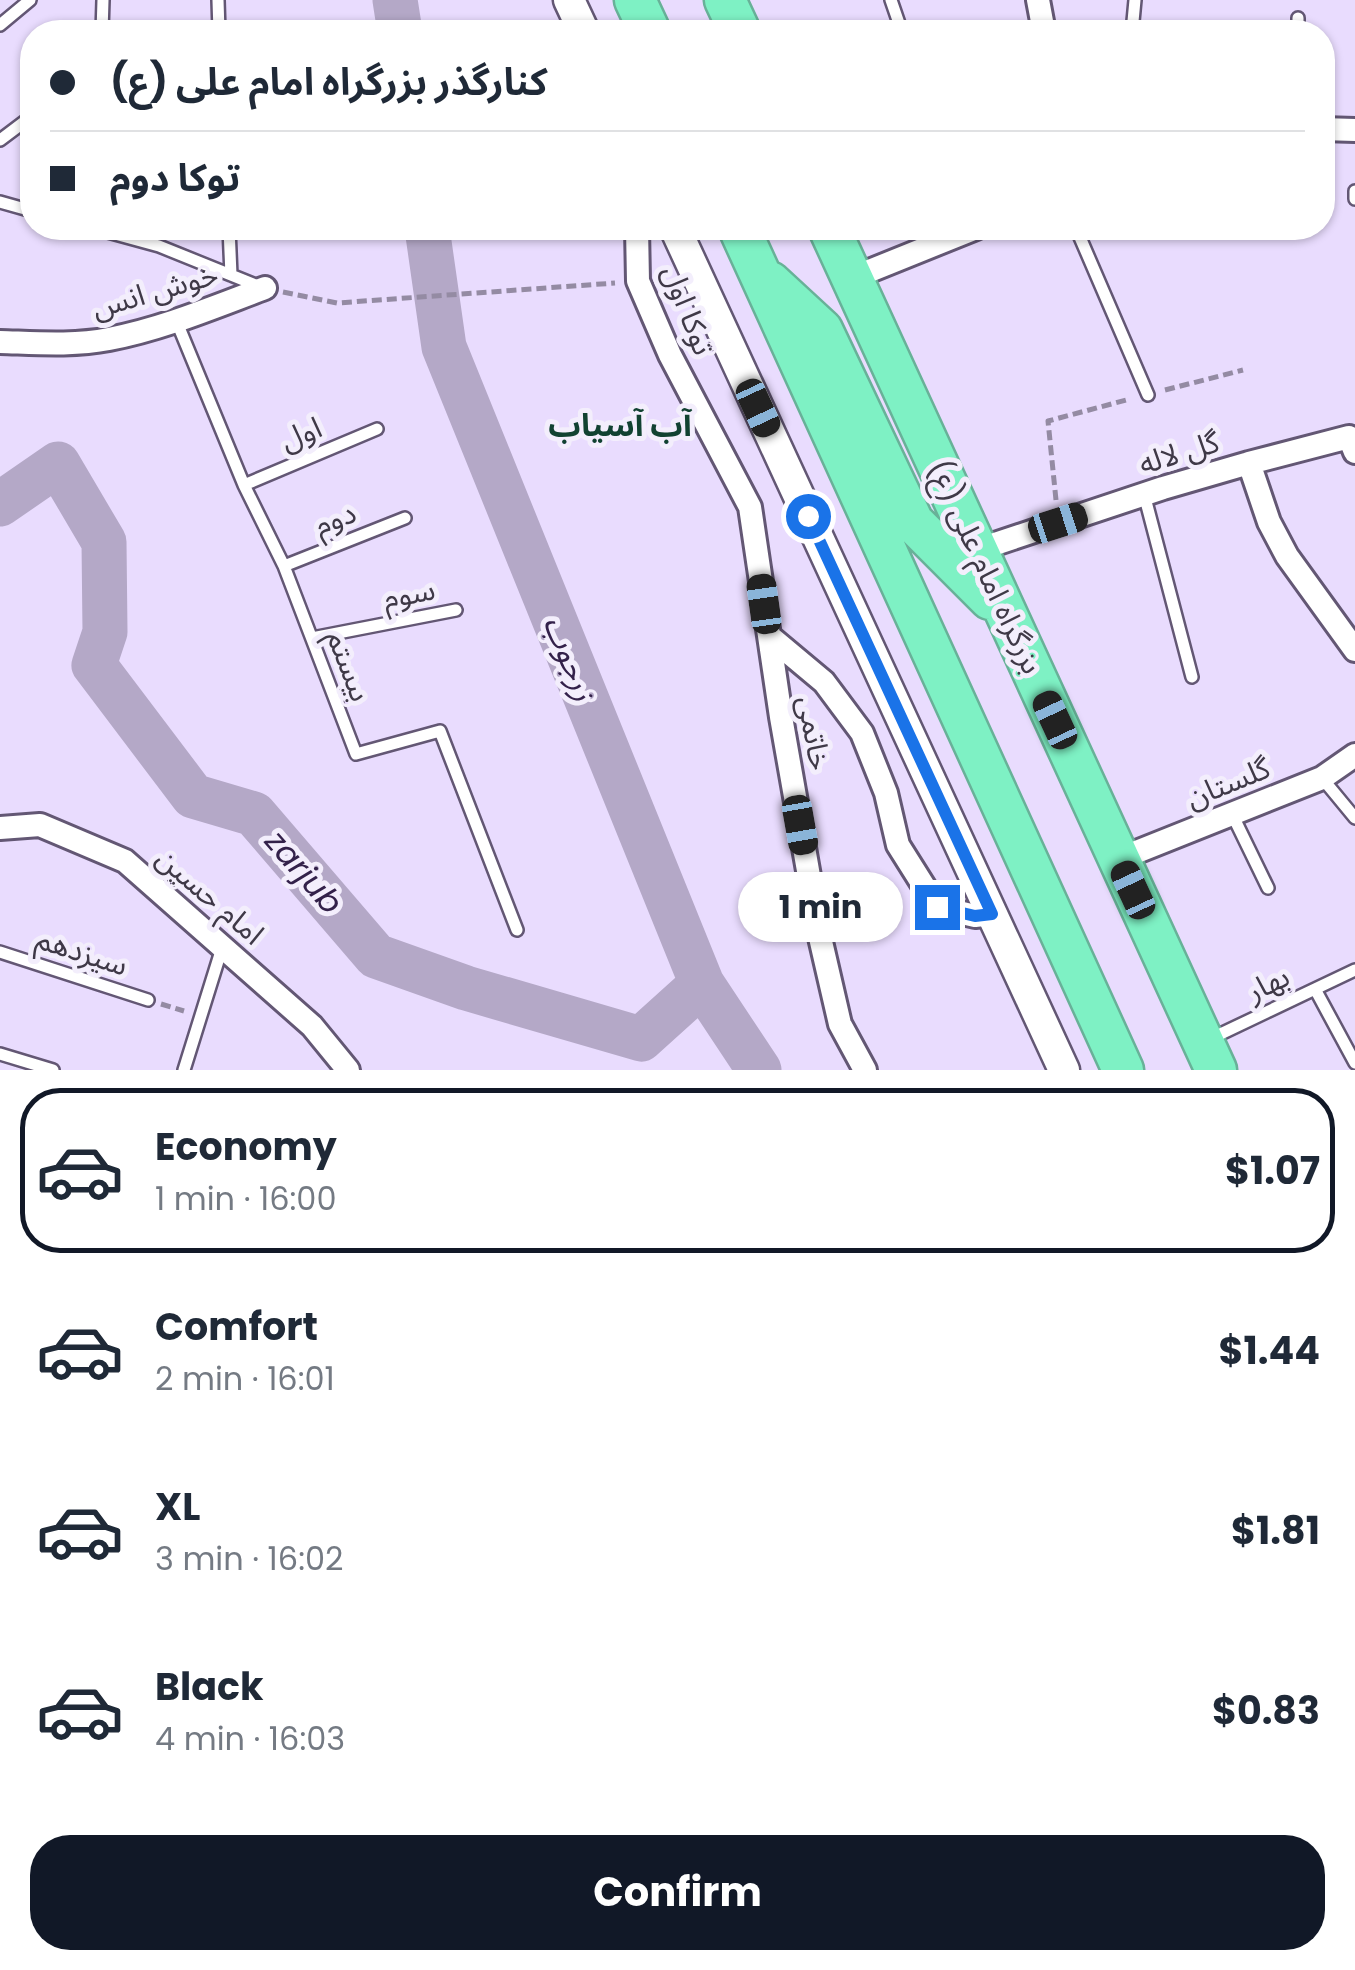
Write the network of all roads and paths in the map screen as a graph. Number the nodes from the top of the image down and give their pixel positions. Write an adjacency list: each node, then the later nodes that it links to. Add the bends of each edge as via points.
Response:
1 (28, 0): 2 (lane)
2 (0, 25)
3 (137, 240): 11 (lane)
4 (230, 240): 11 (lane)
5 (637, 240): 13 (street, توکا اول)
6 (681, 240): 44 (main road)
7 (744, 240): 21 (highway)
8 (835, 240): 12 (highway, بزرگراه امام علی (ع))
9 (946, 240): 12 (street)
10 (1081, 240): 18 (lane)
11 (231, 275): 14 (lane)
12 (852, 278): 19 (highway, بزرگراه امام علی (ع))
13 (638, 281): 14 (path, via 337,304); 32 (street, توکا اول, via 750,508)
14 (265, 288): 15 (street, خوش انس)
15 (176, 320): 16 (street, خوش انس, via 70,344); 24 (lane, بیستم)
16 (0, 342)
17 (1243, 370): 18 (path)
18 (1148, 395): 27 (path, via 1048,421)
19 (917, 419): 21 (highway); 28 (highway, بزرگراه امام علی (ع))
20 (377, 429): 24 (lane, اول)
21 (858, 446): 31 (highway, via 913,522); 43 (highway)
22 (1355, 452): 23 (street, via 1349,437)
23 (1249, 463): 25 (street, گل لاله); 34 (street, گل لاله, via 1287,556)
24 (244, 485): 29 (lane, بیستم)
25 (1144, 494): 27 (street, گل لاله); 35 (lane)
26 (405, 518): 29 (lane, دوم)
27 (1058, 523): 28 (street, گل لاله)
28 (977, 550): 31 (highway, بزرگراه امام علی (ع))
29 (284, 566): 33 (lane, بیستم)
30 (456, 610): 33 (lane, سوم)
31 (1007, 616): 41 (highway, بزرگراه امام علی (ع))
32 (769, 636): 44 (street, via 824,682 862,733 898,845 937,907); 58 (street, خاتمی, via 819,934 840,1024)
33 (312, 638): 45 (lane, بیستم, via 356,754 440,731)
34 (1355, 650)
35 (1192, 677)
36 (1355, 755): 37 (street, گلستان)
37 (1322, 778): 38 (street, گلستان); 39 (lane)
38 (1232, 814): 41 (street, گلستان); 42 (lane)
39 (1355, 818)
40 (0, 828): 46 (street, امام حسین, via 40,825 125,862)
41 (1119, 859): 53 (highway, بزرگراه امام علی (ع))
42 (1268, 888)
43 (1042, 893): 44 (main road); 60 (highway)
44 (992, 914): 59 (main road)
45 (517, 930)
46 (222, 948): 51 (lane); 57 (street, امام حسین, via 312,1026)
47 (0, 952): 50 (lane, سیزدهم)
48 (1355, 970): 49 (lane, بهار)
49 (1315, 989): 53 (lane, بهار); 54 (lane)
50 (148, 1000): 51 (path)
51 (202, 1016): 56 (lane)
52 (0, 1054): 55 (lane)
53 (1210, 1056)
54 (1355, 1063)
55 (53, 1070)
56 (184, 1070)
57 (348, 1070)
58 (865, 1070)
59 (1064, 1070)
60 (1123, 1070)

